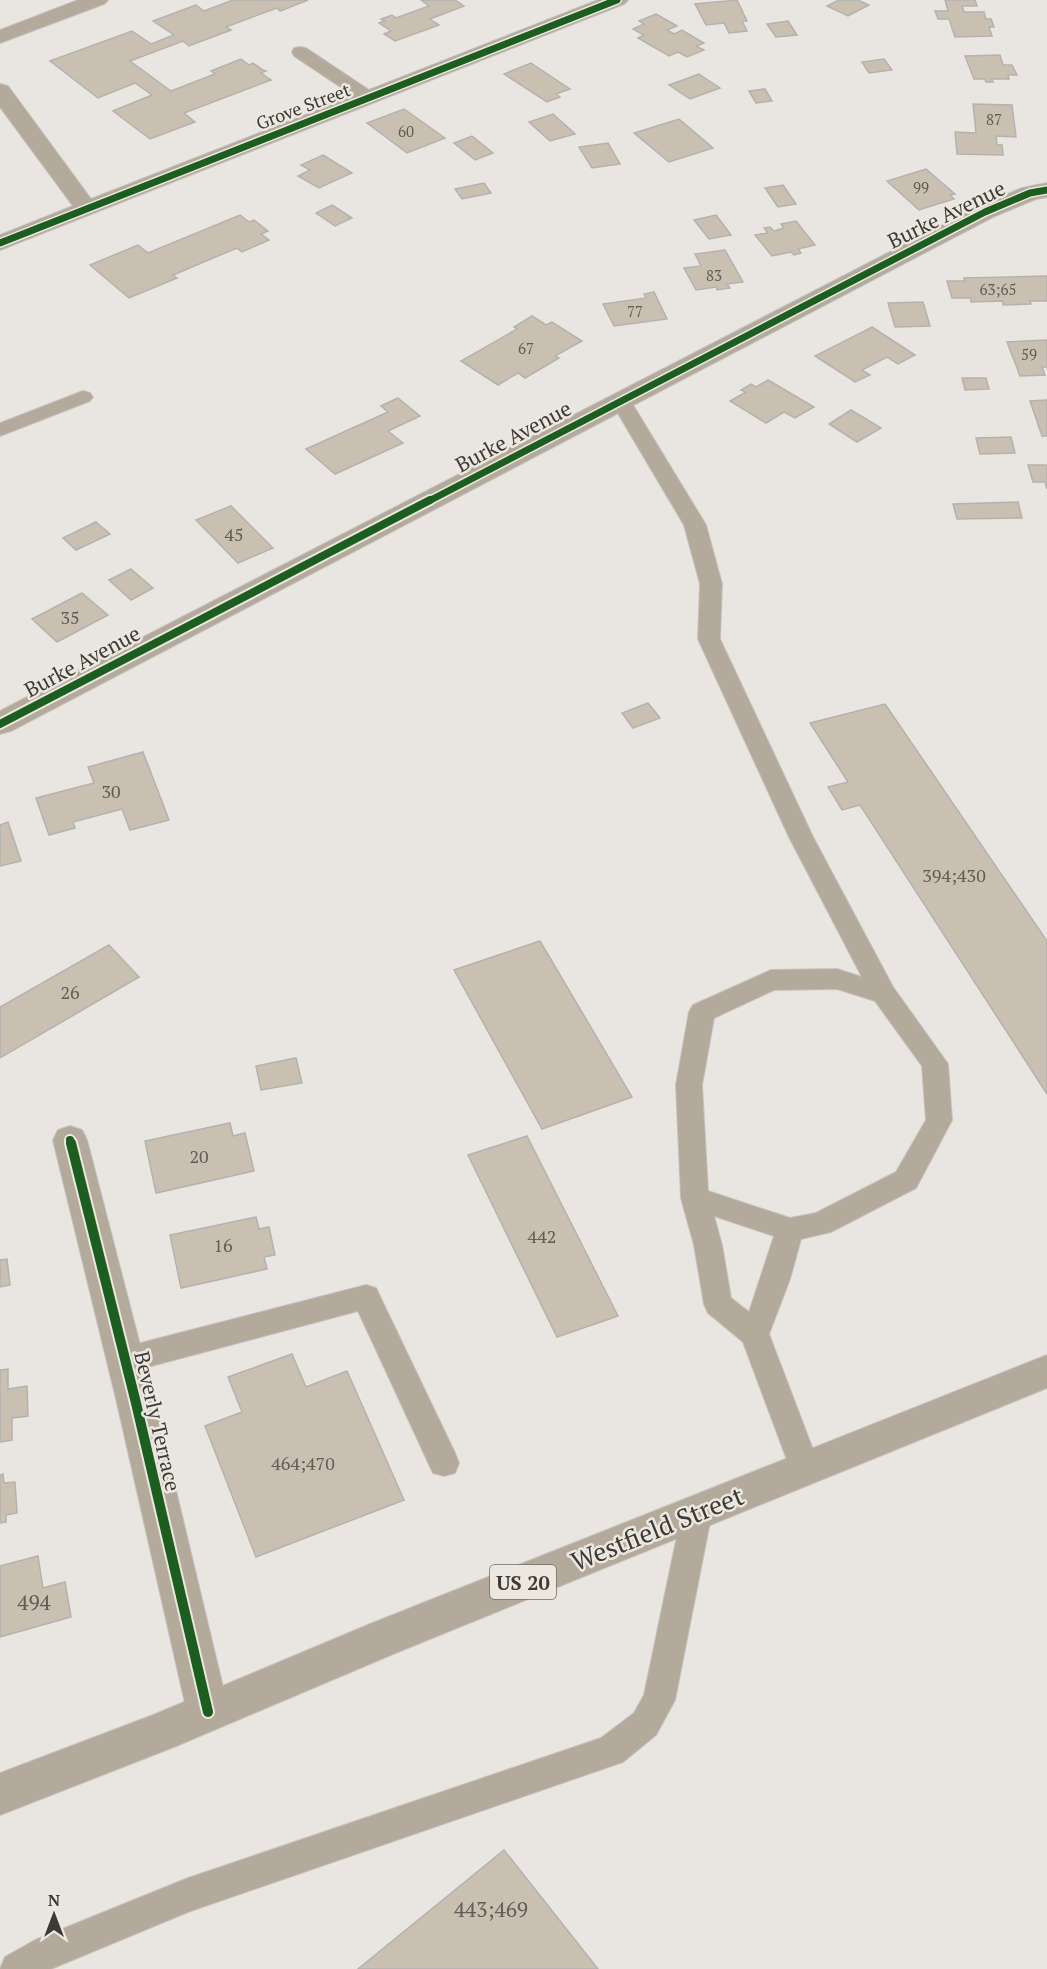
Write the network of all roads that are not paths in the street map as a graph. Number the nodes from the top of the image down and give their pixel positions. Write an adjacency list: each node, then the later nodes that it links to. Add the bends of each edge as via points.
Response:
1 (97, 0): 3 (street)
2 (617, 0): 6 (street, Grove Street)
3 (0, 37)
4 (300, 51): 6 (lane)
5 (0, 91): 8 (street)
6 (369, 98): 8 (street, Grove Street)
7 (1047, 190): 11 (street, Burke Avenue, via 985,212)
8 (87, 209): 9 (street, Grove Street)
9 (0, 243)
10 (83, 397): 12 (lane)
11 (620, 399): 13 (street, Burke Avenue); 14 (lane, via 695,525 711,584 709,639 801,837)
12 (0, 430)
13 (0, 724)
14 (884, 994): 16 (lane, via 837,979 771,980 702,1012 689,1085); 17 (lane, via 935,1064 939,1120 906,1180 821,1224)
15 (70, 1140): 19 (street, Beverly Terrace)
16 (694, 1197): 17 (lane); 18 (lane, via 708,1245 718,1304)
17 (790, 1230): 18 (lane)
18 (755, 1334): 22 (lane)
19 (125, 1360): 21 (lane, via 366,1297); 24 (street, Beverly Terrace)
20 (1047, 1371): 22 (main road, Westfield Street / US 20)
21 (444, 1463)
22 (805, 1468): 23 (main road, Westfield Street / US 20)
23 (697, 1512): 24 (main road, Westfield Street / US 20); 26 (lane, via 659,1700 645,1725 611,1751 188,1895 47,1952)
24 (208, 1712): 25 (main road, Westfield Street / US 20)
25 (0, 1794)
26 (17, 1969)

